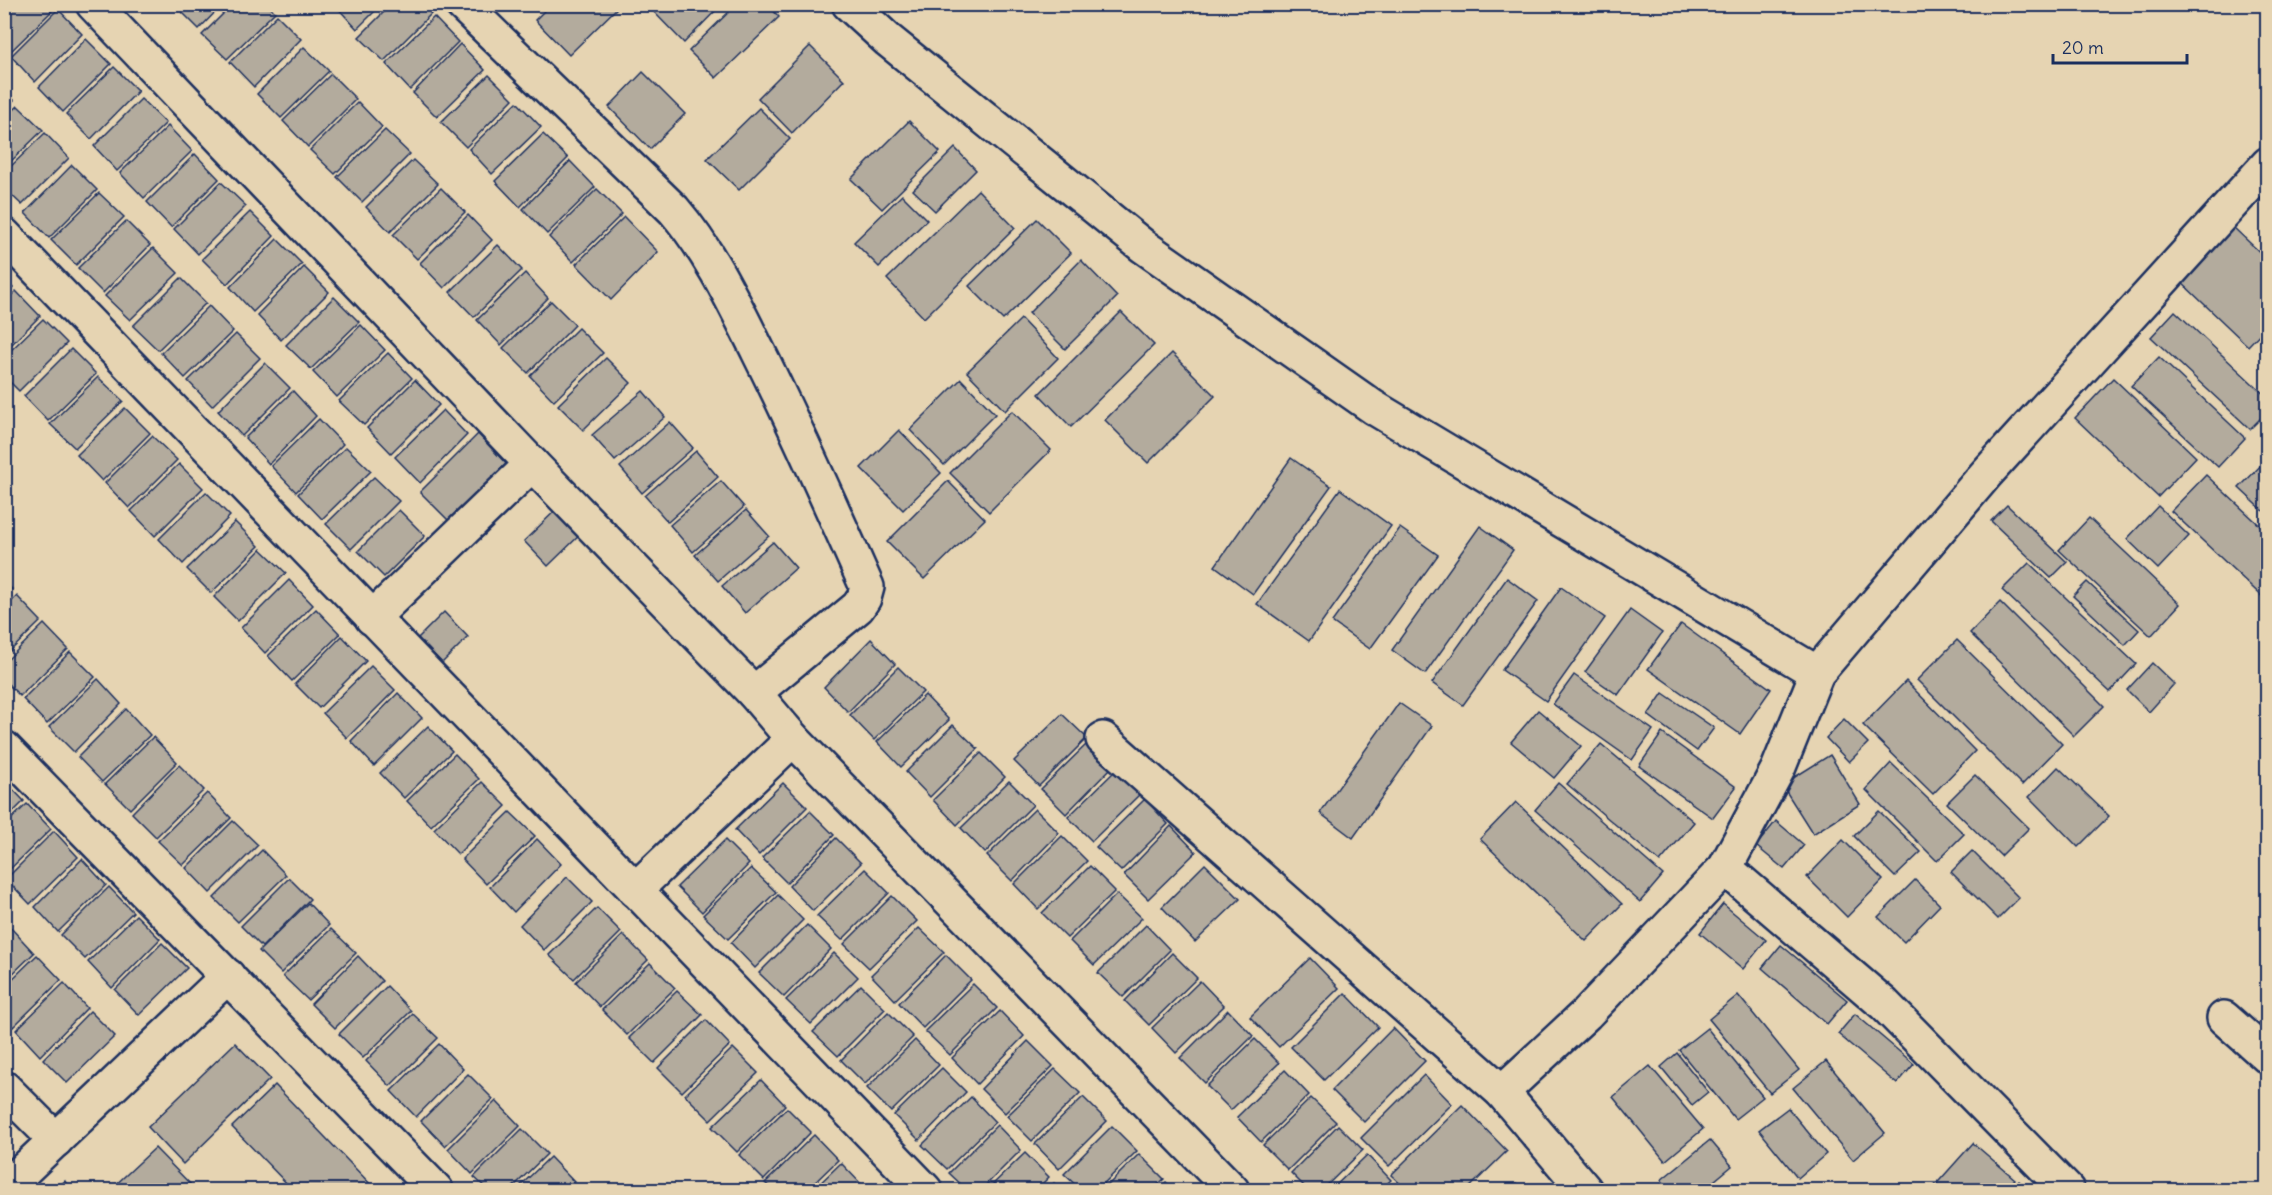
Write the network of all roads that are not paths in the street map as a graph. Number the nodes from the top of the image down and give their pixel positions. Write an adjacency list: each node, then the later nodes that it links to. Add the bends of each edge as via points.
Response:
1 (93, 4): 6 (street)
2 (462, 4): 9 (street, via 694,233 713,262 794,424 867,587 858,607)
3 (849, 4): 8 (street, via 888,40 1143,246 1373,407)
4 (2268, 164): 8 (street, via 1986,474)
5 (4, 235): 7 (street)
6 (532, 464): 7 (street); 9 (street)
7 (372, 618): 14 (street)
8 (1817, 673): 13 (street, via 1778,769)
9 (754, 693): 10 (street)
10 (793, 739): 14 (street); 24 (street)
11 (1103, 739): 19 (street)
12 (4, 748): 15 (street)
13 (1725, 868): 19 (street, via 1586,1014); 26 (street, via 1884,1004)
14 (635, 890): 23 (street)
15 (228, 976): 20 (street); 22 (street)
16 (2224, 1018): 17 (street)
17 (2268, 1057)
18 (4, 1088): 20 (street)
19 (1502, 1092): 25 (street)
20 (56, 1140): 21 (street)
21 (4, 1189)
22 (436, 1191)
23 (925, 1191)
24 (1232, 1191)
25 (1585, 1191)
26 (2067, 1191)

